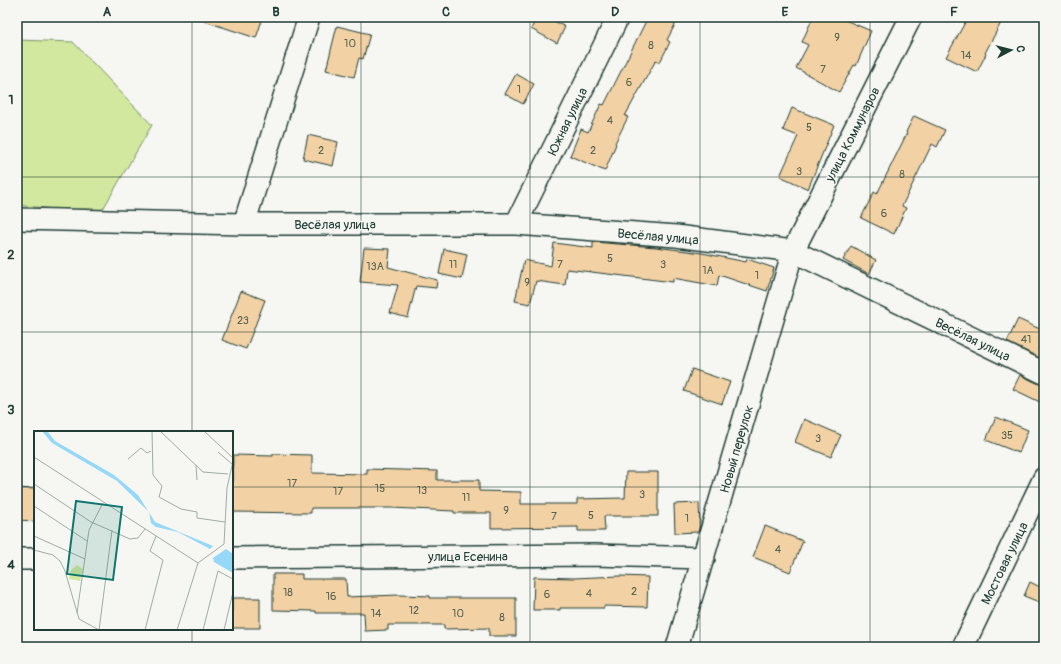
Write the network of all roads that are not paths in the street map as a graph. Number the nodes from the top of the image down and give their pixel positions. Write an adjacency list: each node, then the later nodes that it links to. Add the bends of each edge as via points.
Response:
1 (309, 17): 5 (street)
2 (618, 17): 6 (street, Южная улица)
3 (911, 17): 7 (street, улица Коммунаров)
4 (17, 219): 5 (street, Весёлая улица)
5 (244, 224): 6 (street, Весёлая улица)
6 (516, 224): 7 (street, Весёлая улица, via 676,236)
7 (793, 251): 8 (street, Весёлая улица); 11 (street, Новый переулок)
8 (1044, 373)
9 (1044, 478): 15 (street, Мостовая улица)
10 (233, 558): 11 (street, улица Есенина, via 595,555)
11 (704, 558): 14 (street, Новый переулок)
12 (17, 559): 13 (street)
13 (34, 559)
14 (678, 647)
15 (963, 647)

